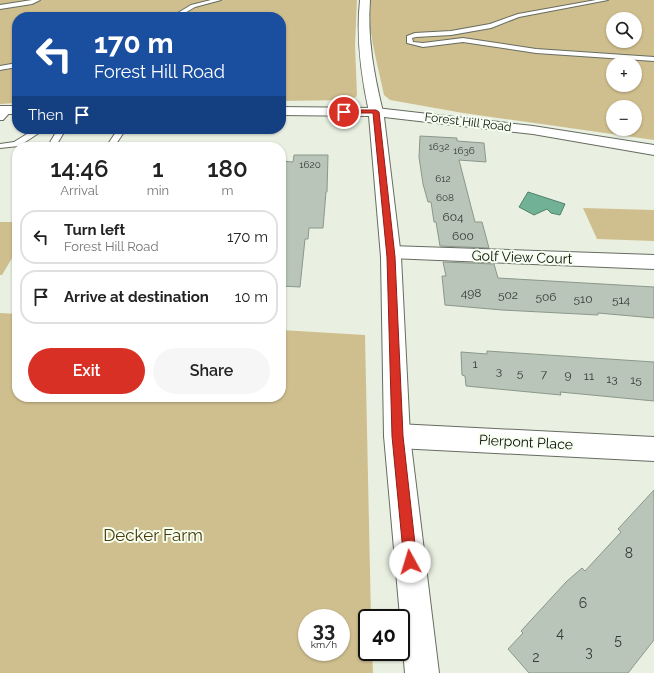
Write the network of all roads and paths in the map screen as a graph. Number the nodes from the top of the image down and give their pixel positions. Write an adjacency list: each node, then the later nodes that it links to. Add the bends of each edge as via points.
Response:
1 (37, 0): 5 (lane)
2 (218, 0): 6 (lane, via 193,6)
3 (365, 0): 11 (street, via 366,52)
4 (605, 0): 7 (lane, via 518,16 491,26 451,33 415,35 409,37 410,43 423,46 448,40 461,40 534,51)
5 (0, 8)
6 (183, 12)
7 (654, 59)
8 (12, 67): 9 (lane)
9 (0, 68)
10 (286, 111): 11 (street, Forest Hill Road)
11 (376, 112): 16 (street, Forest Hill Road, via 533,130); 17 (street)
12 (33, 134): 13 (lane)
13 (19, 142)
14 (12, 144): 15 (lane)
15 (0, 146)
16 (654, 150)
17 (390, 252): 18 (street, Golf View Court); 19 (street)
18 (654, 262)
19 (397, 436): 20 (street, Pierpont Place); 21 (street)
20 (654, 449)
21 (422, 673)

